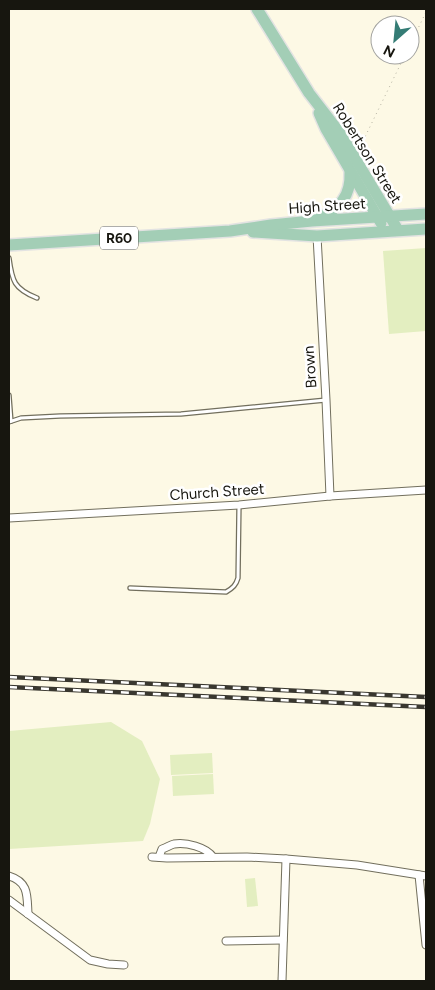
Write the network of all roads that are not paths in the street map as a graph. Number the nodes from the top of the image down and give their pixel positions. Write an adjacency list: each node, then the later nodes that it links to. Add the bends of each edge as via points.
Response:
1 (257, 9): 2 (main road, Robertson Street)
2 (309, 93): 3 (main road, Robertson Street); 5 (main road, Robertson Street, via 364,171)
3 (350, 170): 5 (main road, Robertson Street); 6 (main road, via 350,186 343,202 334,211)
4 (426, 214): 5 (main road, High Street)
5 (384, 217): 6 (main road, High Street / R60); 9 (main road, Robertson Street)
6 (312, 221): 8 (main road, High Street / R60)
7 (426, 228): 9 (main road, High Street)
8 (230, 231): 10 (main road, High Street / R60); 11 (main road, High Street / R60)
9 (392, 231): 10 (main road, High Street / R60)
10 (317, 236): 15 (street, Brown)
11 (9, 245)
12 (9, 258): 13 (lane, via 14,283 20,290)
13 (37, 298)
14 (9, 395): 16 (lane)
15 (326, 400): 16 (lane, via 181,414 60,416 21,418); 18 (street, Brown)
16 (10, 422)
17 (426, 490): 18 (street, Church Street)
18 (330, 496): 19 (street, Church Street)
19 (239, 505): 20 (street, Church Street); 21 (lane, via 238,578 232,589 226,592)
20 (9, 518)
21 (130, 588)
22 (213, 857): 22 (street, via 155,857 162,849 174,844 199,847); 23 (street)
23 (286, 859): 24 (street); 28 (street)
24 (422, 875): 30 (street)
25 (9, 876): 27 (street, via 22,882 26,890)
26 (9, 900): 27 (street)
27 (28, 914): 31 (street, via 90,960)
28 (283, 940): 29 (street); 32 (street)
29 (226, 942)
30 (426, 945)
31 (124, 965)
32 (282, 981)

